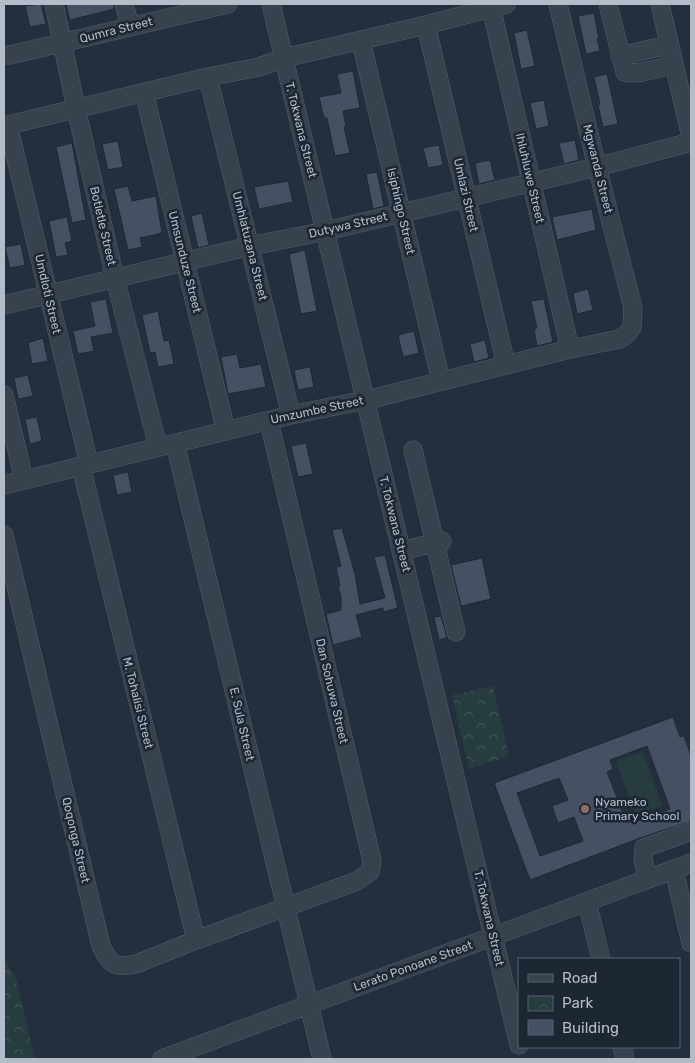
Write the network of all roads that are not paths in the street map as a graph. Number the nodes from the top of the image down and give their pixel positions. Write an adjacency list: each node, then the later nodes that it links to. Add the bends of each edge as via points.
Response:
1 (54, 4): 13 (street, Botletle Street)
2 (124, 4): 11 (street)
3 (228, 4): 9 (street, Qumra Street)
4 (271, 4): 17 (street, T. Tokwana Street)
5 (558, 4): 25 (street, Mgwanda Street)
6 (608, 4): 16 (street)
7 (660, 4): 14 (street)
8 (499, 6): 10 (street); 26 (street, Ihluhluwe Street)
9 (193, 7): 11 (street, Qumra Street)
10 (426, 25): 12 (street); 27 (street, Umlazi Street)
11 (130, 26): 13 (street, Qumra Street)
12 (361, 41): 17 (street); 28 (street, Isiphingo Street)
13 (64, 43): 15 (street, Qumra Street); 21 (street, Botletle Street)
14 (668, 45): 16 (street); 18 (street)
15 (4, 55)
16 (620, 56): 18 (street, via 623,68 630,74)
17 (284, 58): 19 (street); 29 (street, T. Tokwana Street)
18 (673, 65): 23 (street)
19 (208, 77): 20 (street); 30 (street, Umhlatuzana Street)
20 (144, 92): 21 (street); 31 (street, Umsunduze Street)
21 (76, 108): 22 (street); 32 (street, Botletle Street)
22 (6, 125): 33 (street, Umdloti Street)
23 (691, 136)
24 (691, 142): 25 (street, Dutywa Street)
25 (597, 167): 26 (street, Dutywa Street); 35 (street, Mgwanda Street, via 633,308 632,328)
26 (530, 182): 27 (street, Dutywa Street); 36 (street, Ihluhluwe Street)
27 (466, 197): 28 (street, Dutywa Street); 37 (street, Umlazi Street)
28 (401, 213): 29 (street, Dutywa Street); 38 (street, Isiphingo Street)
29 (326, 231): 30 (street, Dutywa Street); 40 (street, T. Tokwana Street)
30 (250, 246): 31 (street, Dutywa Street); 41 (street, Umhlatuzana Street)
31 (185, 261): 32 (street, Dutywa Street); 43 (street, Umsunduze Street)
32 (115, 278): 33 (street, Dutywa Street); 44 (street, Botletle Street)
33 (48, 294): 34 (street, Dutywa Street); 46 (street, Umdloti Street)
34 (4, 305)
35 (628, 333): 36 (street, Umzumbe Street, via 620,339)
36 (570, 349): 37 (street, Umzumbe Street)
37 (506, 365): 38 (street, Umzumbe Street)
38 (441, 380): 40 (street, Umzumbe Street)
39 (4, 395): 47 (street)
40 (365, 400): 41 (street, Umzumbe Street); 51 (street, T. Tokwana Street)
41 (291, 415): 42 (street, Umzumbe Street)
42 (269, 421): 43 (street, Umzumbe Street); 58 (street, Dan Sohuwa Street, via 372,861 370,872 365,877)
43 (226, 431): 44 (street, Umzumbe Street)
44 (167, 445): 46 (street, Umzumbe Street); 58 (street, E. Sula Street)
45 (413, 450): 50 (street)
46 (85, 465): 47 (street, Umzumbe Street); 60 (street, M. Tohalisi Street)
47 (24, 480): 48 (street, Umzumbe Street)
48 (4, 485)
49 (4, 535): 60 (street, Qoqonga Street, via 105,955 110,962 126,966)
50 (438, 542): 51 (street); 52 (street)
51 (401, 551): 59 (street, T. Tokwana Street)
52 (456, 632)
53 (691, 831): 56 (street, via 644,848 643,860)
54 (691, 863): 55 (street, Lerato Ponoane Street)
55 (674, 870): 56 (street, Lerato Ponoane Street); 61 (street)
56 (648, 879): 57 (street, Lerato Ponoane Street)
57 (587, 902): 59 (street, Lerato Ponoane Street); 62 (street)
58 (286, 908): 60 (street, Qoqonga Street); 63 (street, E. Sula Street)
59 (493, 936): 63 (street, Lerato Ponoane Street); 64 (street, T. Tokwana Street)
60 (196, 940)
61 (691, 943)
62 (601, 958)
63 (310, 1004): 65 (street, Lerato Ponoane Street); 66 (street, E. Sula Street)
64 (518, 1042)
65 (162, 1059)
66 (322, 1059)

